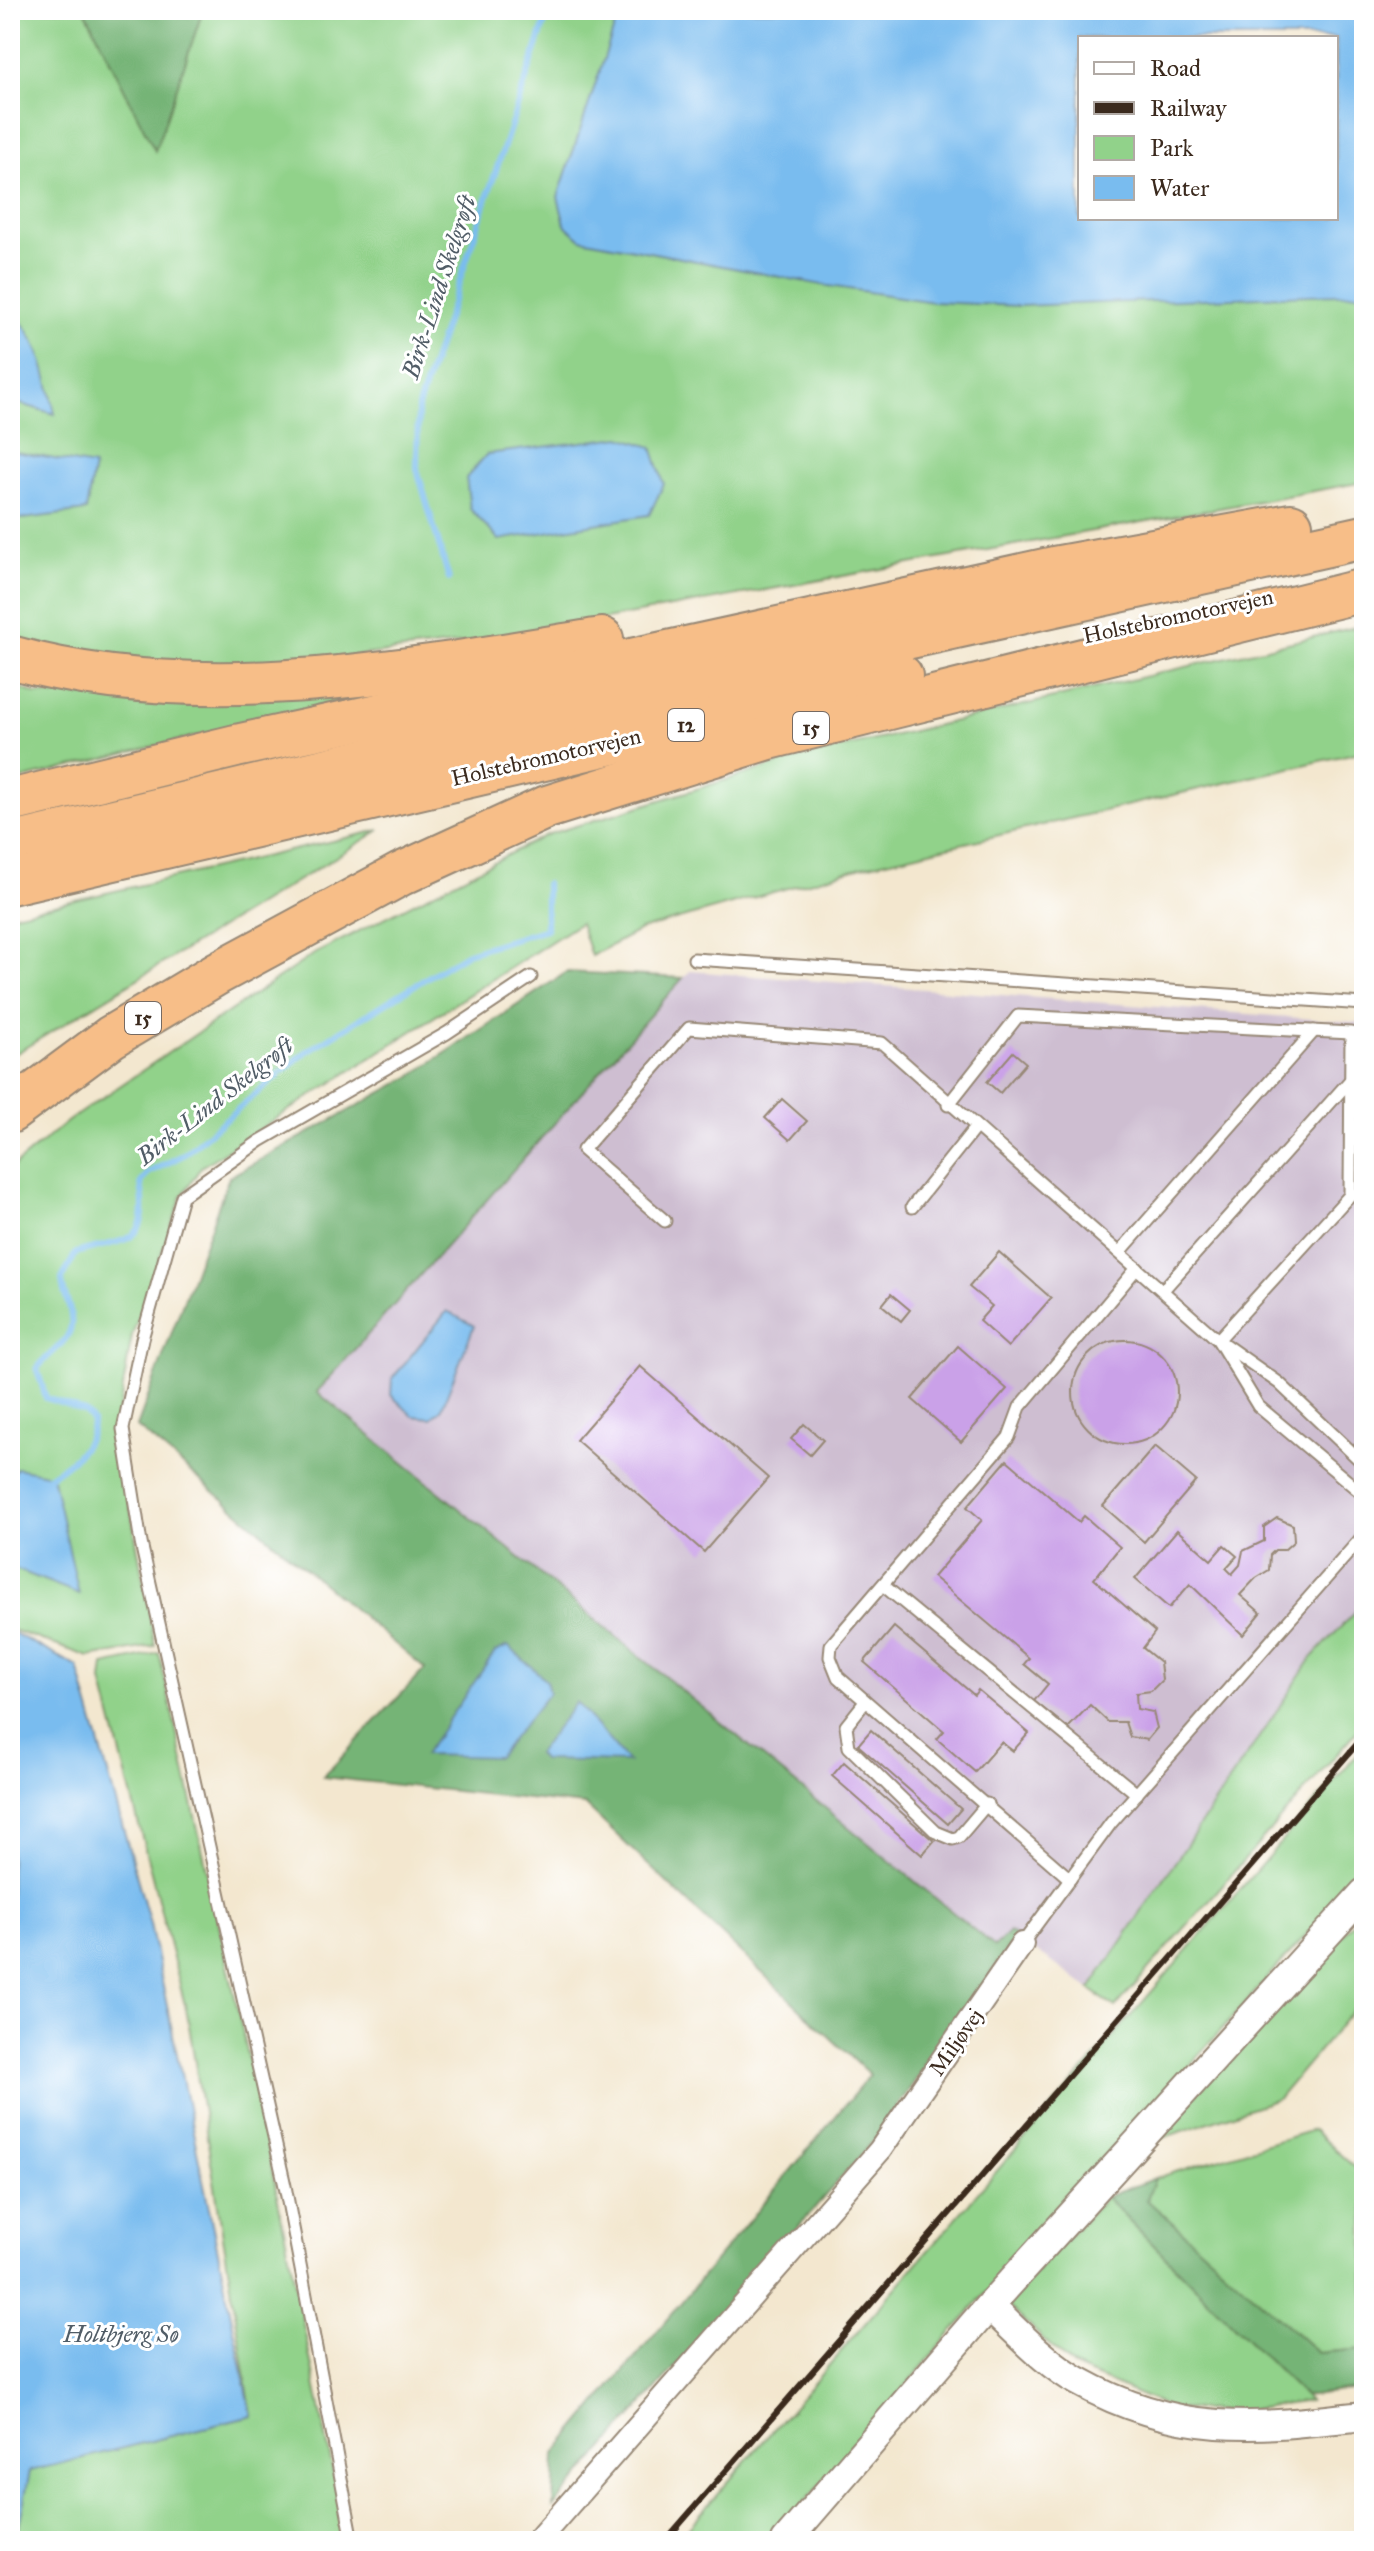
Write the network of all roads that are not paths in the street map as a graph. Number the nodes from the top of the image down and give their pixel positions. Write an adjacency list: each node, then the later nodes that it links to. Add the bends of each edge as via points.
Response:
1 (1364, 513): 3 (highway)
2 (1364, 537): 8 (highway, Holstebromotorvejen / 12, via 530,721)
3 (1054, 568): 6 (highway, via 454,663 250,683 98,677); 7 (highway, via 236,746)
4 (1364, 575): 9 (highway, Holstebromotorvejen / 12, via 763,707)
5 (1364, 590): 10 (highway, 15, via 657,770 547,807 401,874)
6 (10, 657)
7 (10, 801)
8 (10, 845)
9 (10, 883)
10 (285, 940): 17 (highway, 15, via 111,1037); 19 (highway, via 125,1047)
11 (694, 959): 13 (lane)
12 (531, 977): 40 (lane, via 260,1141 182,1196 123,1429 141,1543 285,2186)
13 (1364, 1004)
14 (1314, 1031): 15 (lane, via 1351,1033); 16 (lane, via 1018,1016); 22 (lane)
15 (1354, 1076): 24 (lane); 25 (lane, via 1350,1195)
16 (948, 1105): 18 (lane); 21 (lane, via 882,1043 689,1028 583,1150)
17 (10, 1112)
18 (975, 1128): 20 (lane); 22 (lane)
19 (10, 1136)
20 (912, 1207)
21 (665, 1221)
22 (1120, 1252): 23 (lane)
23 (1137, 1268): 24 (lane); 31 (lane, via 1020,1407 1009,1437)
24 (1163, 1290): 25 (lane)
25 (1218, 1340): 26 (lane, via 1279,1383); 29 (lane, via 1258,1406)
26 (1334, 1436): 27 (lane); 28 (lane)
27 (1364, 1451)
28 (1364, 1464)
29 (1364, 1495)
30 (1364, 1535): 33 (lane, Miljøvej)
31 (884, 1586): 32 (lane, via 831,1645 838,1677); 33 (lane)
32 (865, 1702): 34 (lane); 34 (lane, via 846,1726 849,1747 936,1832 959,1837)
33 (1137, 1794): 35 (lane, Miljøvej)
34 (987, 1804): 35 (lane)
35 (1070, 1879): 37 (lane, Miljøvej)
36 (1364, 1893): 38 (street)
37 (1022, 1944): 41 (street, Miljøvej, via 880,2150)
38 (989, 2306): 39 (street, via 1076,2380 1127,2404 1184,2421 1251,2428); 42 (street)
39 (1364, 2416)
40 (353, 2541)
41 (537, 2541)
42 (786, 2541)

